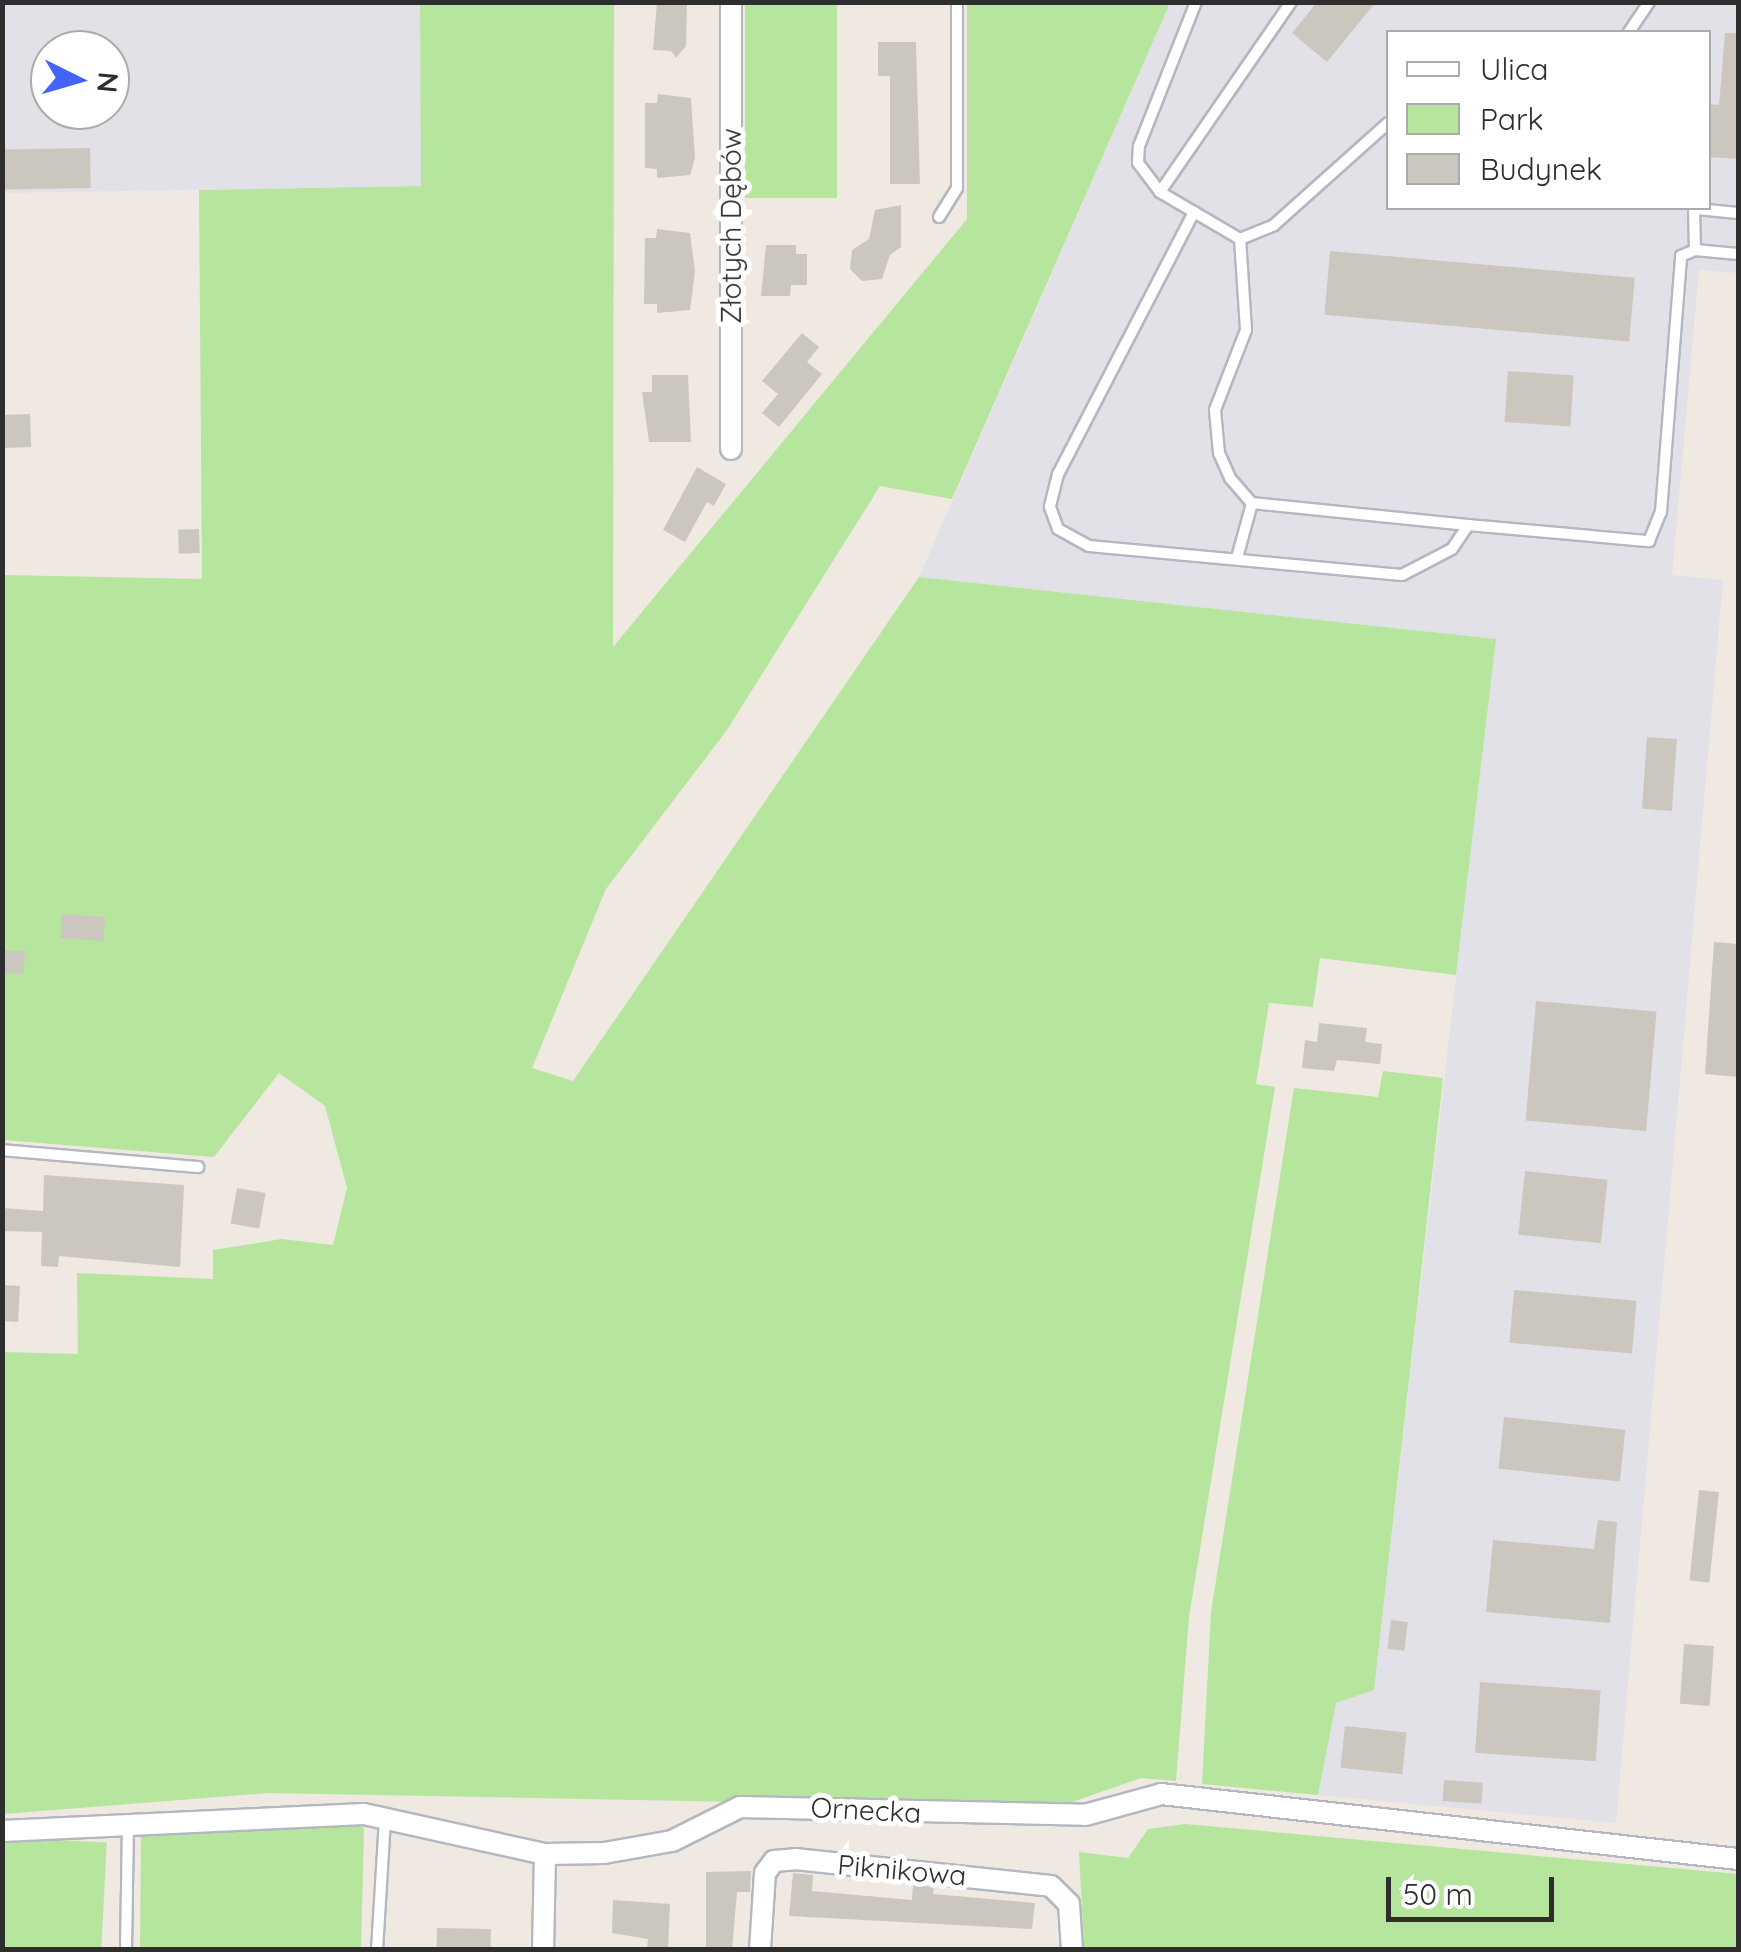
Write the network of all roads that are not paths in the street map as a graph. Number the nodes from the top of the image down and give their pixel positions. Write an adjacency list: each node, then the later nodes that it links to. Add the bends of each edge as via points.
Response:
1 (731, 2): 17 (street, Złotych Dębów)
2 (957, 2): 13 (lane, via 957,188)
3 (1196, 2): 8 (lane, via 1139,146 1138,163)
4 (1291, 2): 8 (lane)
5 (1649, 2): 6 (lane)
6 (1630, 30)
7 (1386, 125): 14 (lane, via 1274,225)
8 (1160, 192): 11 (lane)
9 (1696, 210): 15 (lane)
10 (1711, 210): 12 (lane)
11 (1194, 212): 14 (lane); 20 (lane, via 1058,474 1050,507 1058,529 1088,546)
12 (1738, 213)
13 (939, 216)
14 (1240, 238): 18 (lane, via 1246,330 1220,393 1214,433 1230,478)
15 (1695, 250): 16 (lane); 19 (lane, via 1681,256 1661,512 1650,541)
16 (1738, 254)
17 (731, 448)
18 (1252, 503): 19 (lane); 20 (lane)
19 (1468, 525): 20 (lane, via 1452,549 1402,576)
20 (1237, 558)
21 (2, 1150): 22 (lane)
22 (198, 1167)
23 (384, 1818): 24 (street, Ornecka, via 330,1814); 26 (street, Ornecka); 29 (lane)
24 (128, 1824): 25 (street, Ornecka); 28 (lane)
25 (2, 1832)
26 (546, 1854): 27 (street, Ornecka, via 642,1850 740,1807 1086,1814 1162,1794); 30 (street)
27 (1738, 1859)
28 (126, 1950)
29 (377, 1950)
30 (543, 1950)
31 (760, 1950): 32 (street, Piknikowa, via 764,1873 774,1862 794,1859 1052,1886 1069,1904)
32 (1072, 1950)

